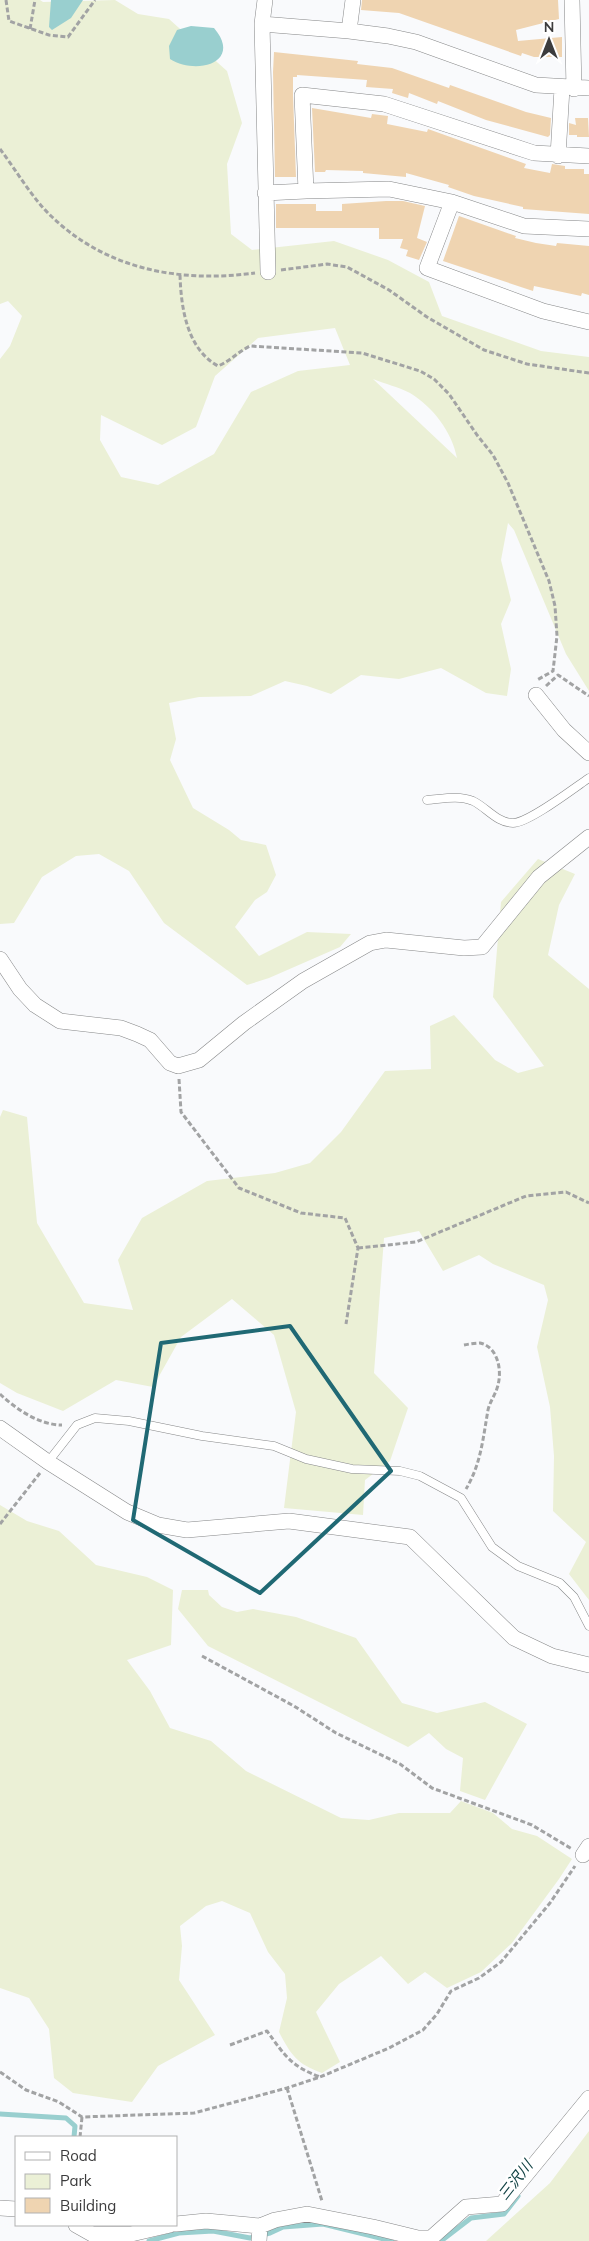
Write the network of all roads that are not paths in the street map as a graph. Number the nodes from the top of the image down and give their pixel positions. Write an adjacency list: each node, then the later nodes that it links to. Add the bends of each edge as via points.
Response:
1 (265, 0): 4 (street)
2 (353, 0): 5 (street)
3 (572, 0): 6 (street)
4 (262, 24): 5 (street); 11 (street)
5 (349, 31): 6 (street, via 416,42 536,85)
6 (568, 88): 7 (street); 8 (street)
7 (589, 88)
8 (558, 156): 9 (street); 10 (street, via 513,148 384,104 302,95)
9 (589, 156)
10 (306, 191): 11 (street); 12 (street, via 389,189)
11 (265, 193): 14 (street)
12 (452, 202): 13 (street, via 524,226); 15 (street, via 427,268 543,310)
13 (589, 229)
14 (268, 272)
15 (589, 322)
16 (536, 695): 17 (street, via 564,730)
17 (589, 753)
18 (589, 778): 19 (lane, via 526,820 513,823 499,819 474,801 458,797)
19 (427, 800)
20 (589, 837): 21 (street, via 540,877 482,948 386,940 370,942 303,981 199,1060 178,1066 170,1063 150,1040 137,1034 121,1028 60,1021 35,1005)
21 (0, 959)
22 (0, 1428): 23 (street)
23 (48, 1462): 24 (lane, via 77,1426 94,1418 274,1446 306,1459 352,1469 400,1471 420,1476 461,1498 492,1547 518,1566 560,1583 574,1597); 25 (street, via 127,1512 158,1525 187,1530 290,1521 410,1537 514,1638 552,1656)
24 (589, 1626)
25 (589, 1665)
26 (589, 2098): 32 (street, via 502,2204 466,2207 431,2238 307,2214)
27 (0, 2208): 28 (street)
28 (15, 2209)
29 (178, 2224): 32 (street, via 206,2221)
30 (78, 2226): 31 (street, via 92,2234 130,2234)
31 (166, 2226)
32 (260, 2226): 33 (street)
33 (259, 2241)

